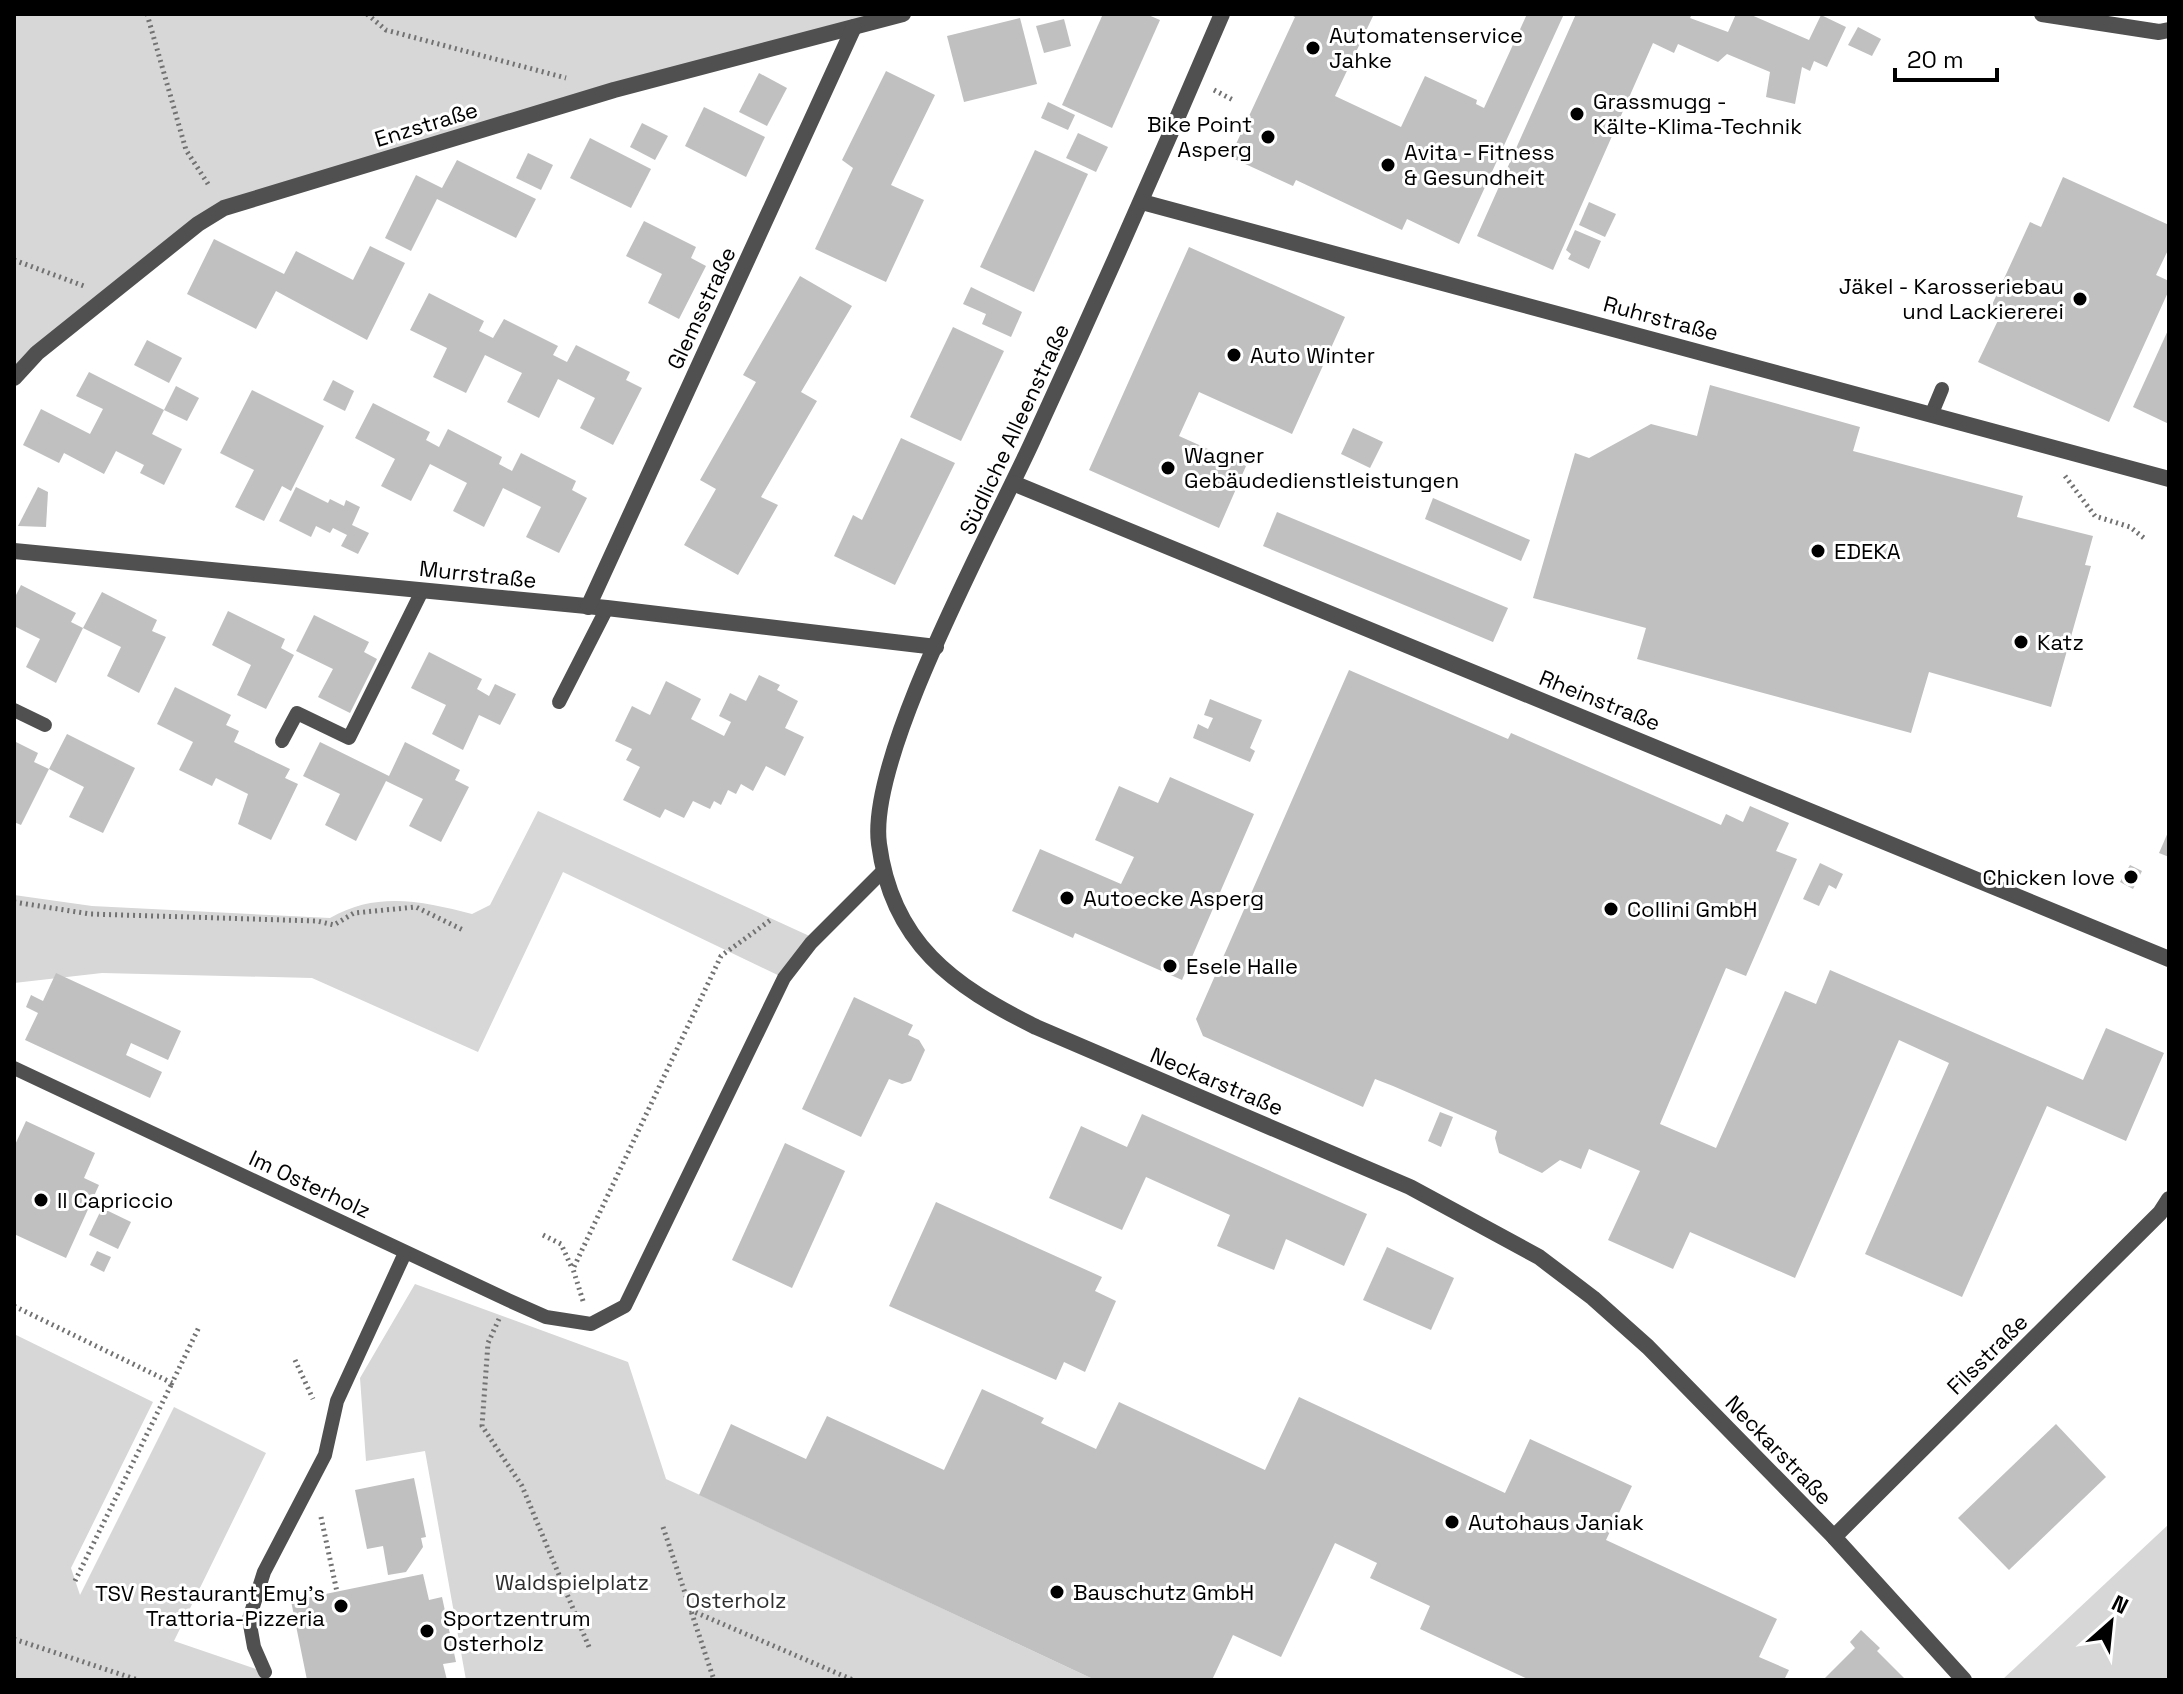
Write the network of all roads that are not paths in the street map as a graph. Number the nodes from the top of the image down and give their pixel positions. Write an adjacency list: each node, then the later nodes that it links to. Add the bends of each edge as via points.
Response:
1 (903, 14): 4 (street, Enzstraße)
2 (1222, 14): 6 (street, Südliche Alleenstraße)
3 (2042, 14): 5 (street)
4 (854, 27): 7 (street, Enzstraße, via 614,90 224,208 37,353); 14 (street, Glemsstraße)
5 (2166, 32)
6 (1142, 202): 9 (street, Ruhrstraße); 11 (street, Südliche Alleenstraße)
7 (14, 378)
8 (1942, 389): 9 (lane)
9 (1932, 413): 10 (street, Ruhrstraße)
10 (2169, 479)
11 (1013, 483): 16 (street, Südliche Alleenstraße); 22 (street, Rheinstraße)
12 (14, 551): 13 (street, Murrstraße)
13 (422, 591): 14 (street, Murrstraße); 20 (lane, via 349,738 297,713)
14 (588, 607): 15 (street, Murrstraße)
15 (607, 608): 16 (street, Murrstraße); 17 (lane)
16 (936, 647): 21 (street, Südliche Alleenstraße, via 882,791 878,842)
17 (559, 702)
18 (14, 710): 19 (lane)
19 (45, 725)
20 (282, 741)
21 (884, 870): 25 (lane, Im Osterholz, via 784,978 625,1306 591,1324 546,1317); 26 (street, Neckarstraße, via 917,942 953,980 979,998 1410,1187 1539,1257 1648,1347)
22 (2169, 959)
23 (14, 1068): 25 (lane, Im Osterholz)
24 (2169, 1199): 26 (street, Filsstraße)
25 (405, 1253): 27 (lane, via 337,1401 325,1455 264,1572 249,1619)
26 (1834, 1537): 28 (street, Neckarstraße)
27 (265, 1672)
28 (1964, 1680)

